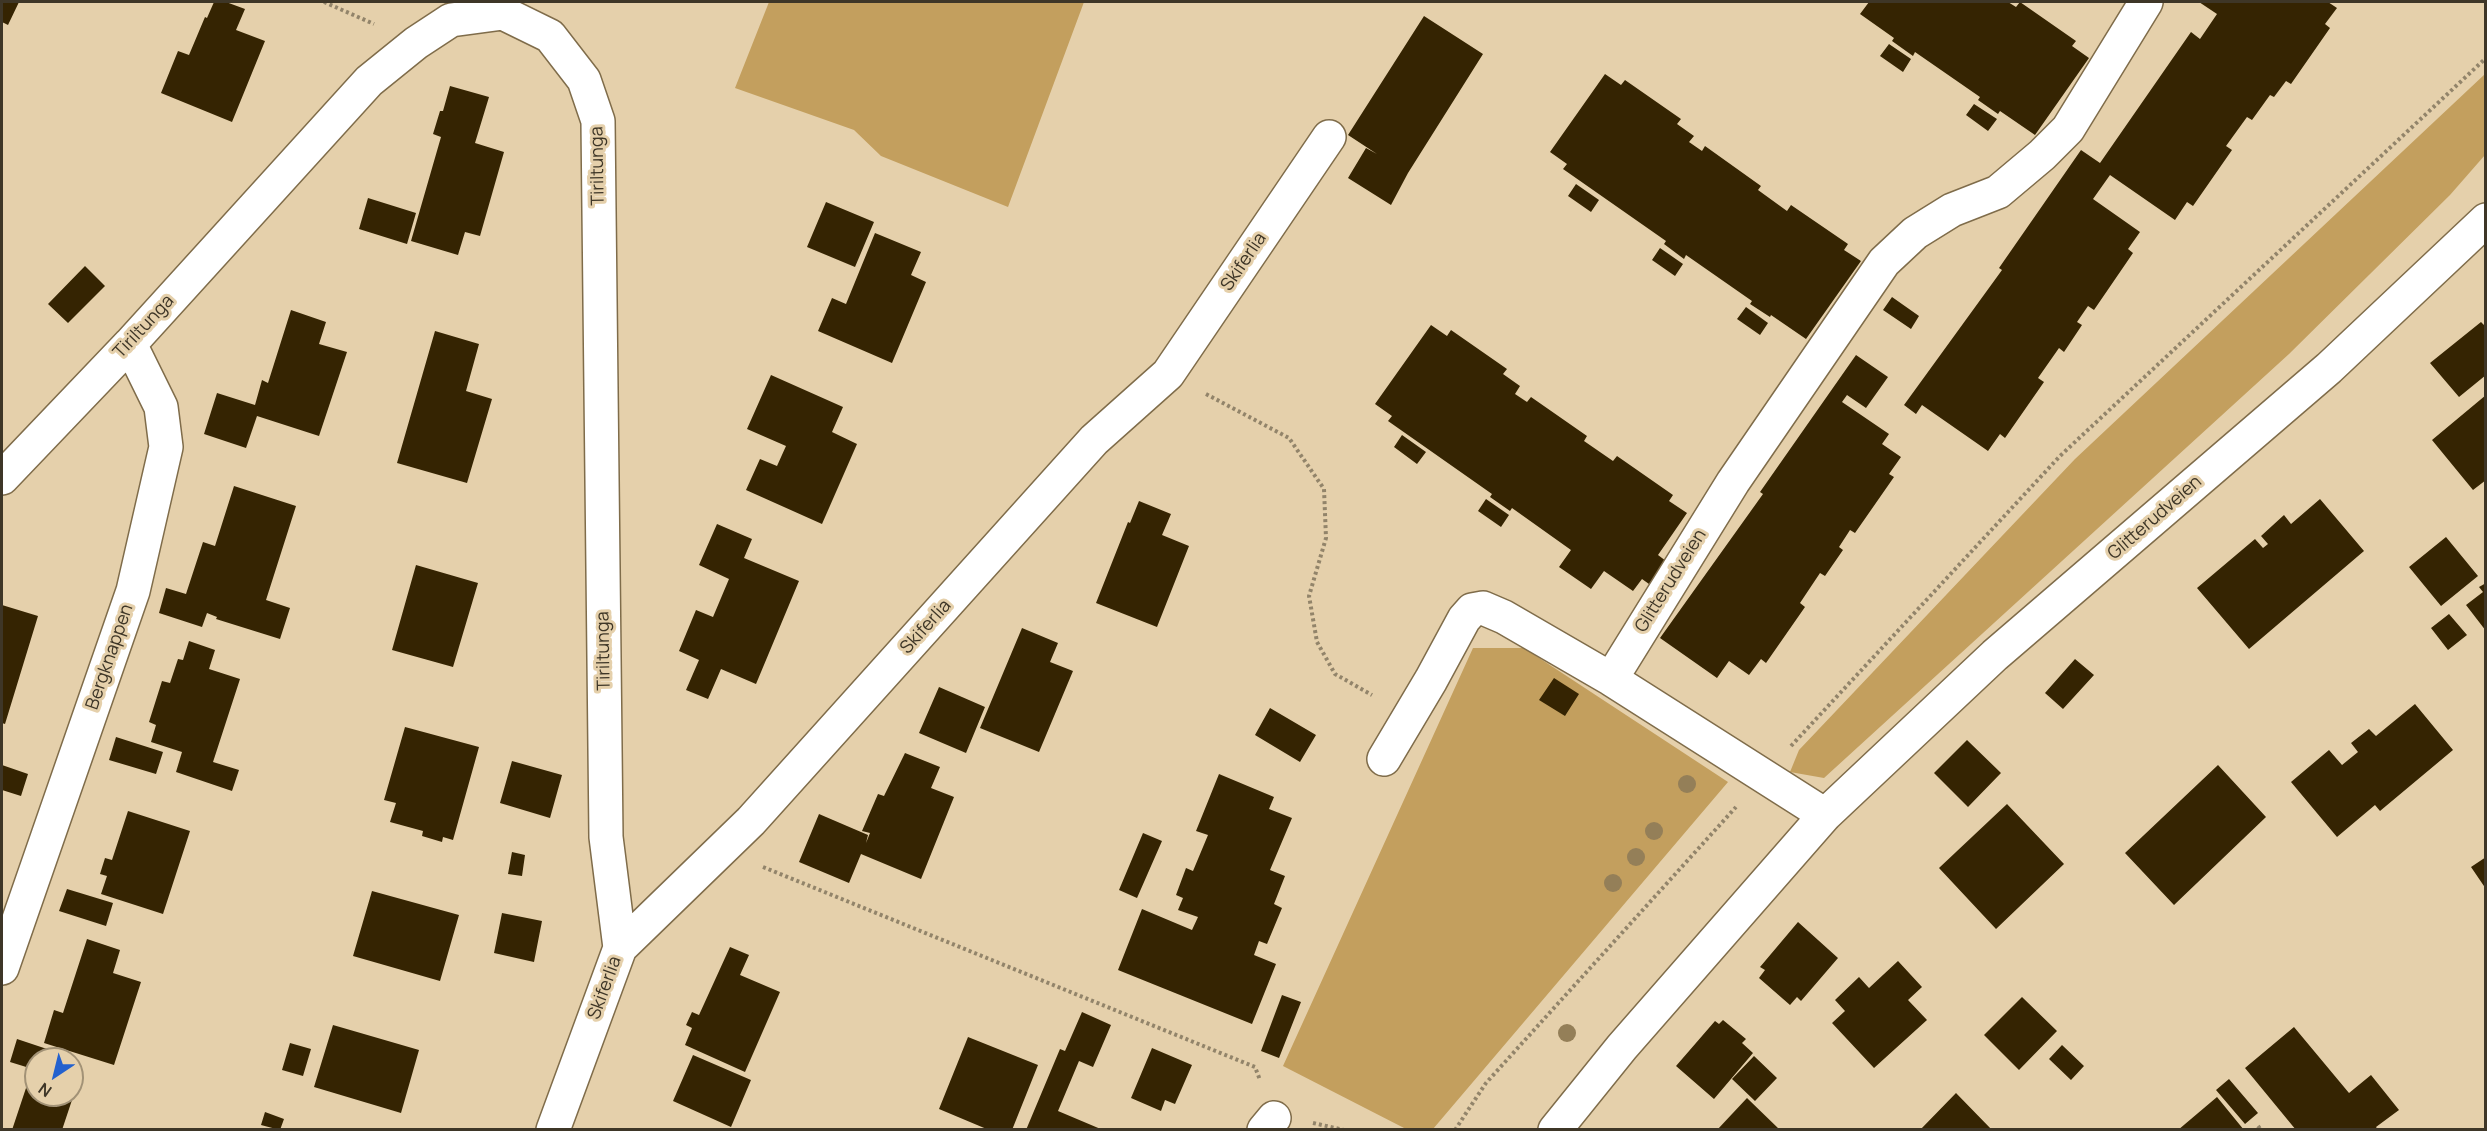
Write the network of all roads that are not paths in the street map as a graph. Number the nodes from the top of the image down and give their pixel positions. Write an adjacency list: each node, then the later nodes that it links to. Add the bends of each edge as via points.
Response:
1 (2146, 2): 6 (street, Glitterudveien, via 2062,136 1998,192 1952,210 1915,233 1884,262 1733,482)
2 (1329, 137): 9 (street, Skiferlia, via 1168,374 1094,440 722,851)
3 (2486, 220): 8 (street, Glitterudveien, via 2329,368 1995,655)
4 (130, 344): 5 (street, Tiriltunga); 9 (street, Tiriltunga, via 369,81 416,43 451,20 503,13 550,36 584,80 598,121 606,837); 10 (street, Bergknappen, via 161,407 166,447 133,591)
5 (2, 478)
6 (1611, 679): 7 (street, via 1504,617 1483,608 1472,610); 8 (street)
7 (1384, 759)
8 (1825, 815): 12 (street, Glitterudveien, via 1622,1047)
9 (620, 948): 11 (street, Skiferlia)
10 (2, 968)
11 (553, 1130)
12 (1555, 1130)

